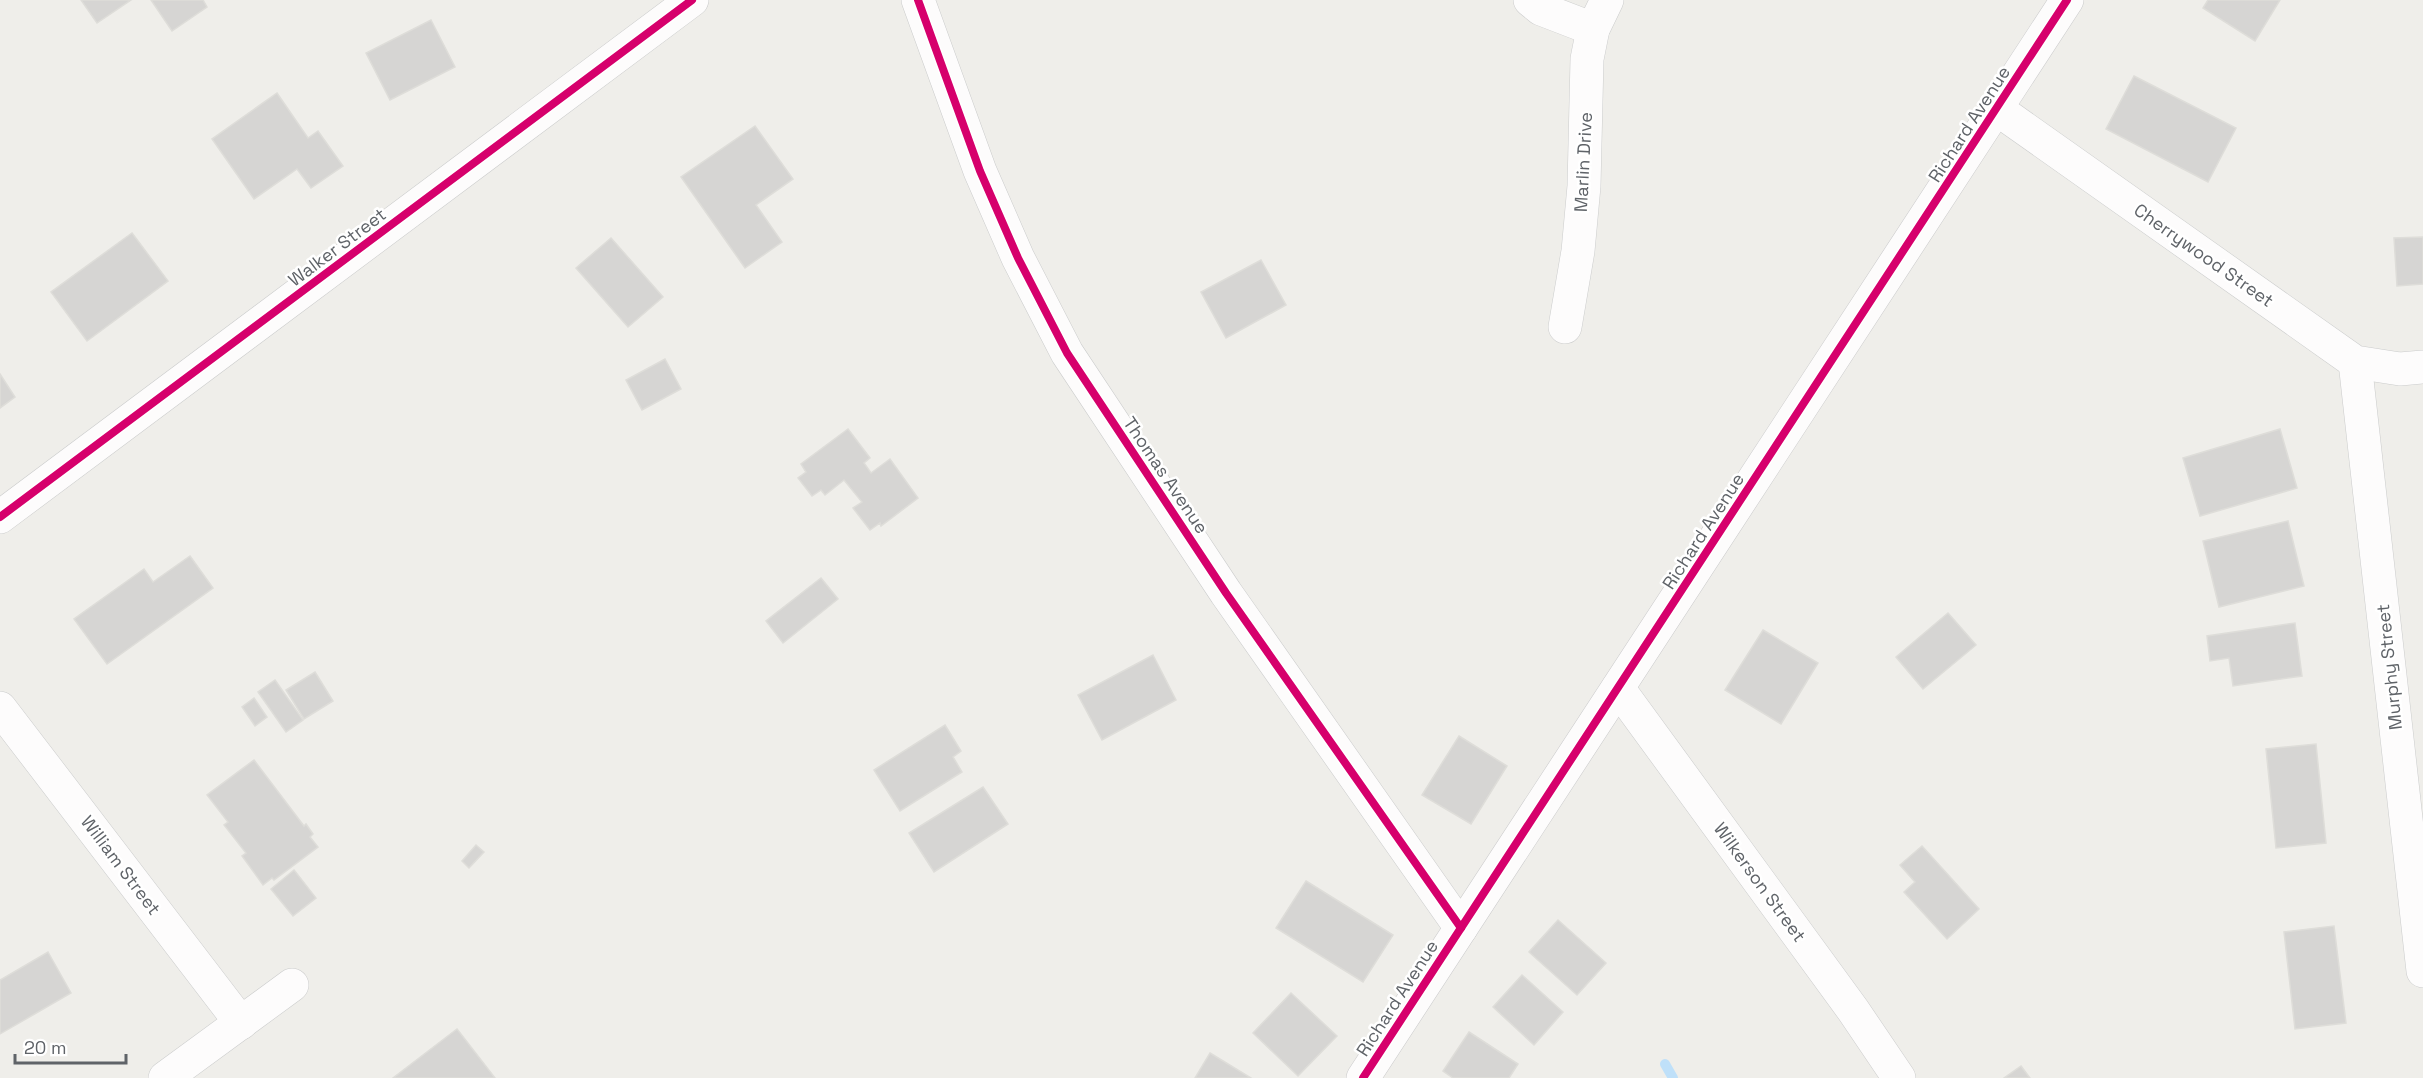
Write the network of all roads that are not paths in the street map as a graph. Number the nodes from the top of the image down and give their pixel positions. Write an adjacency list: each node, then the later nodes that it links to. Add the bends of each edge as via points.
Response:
1 (692, 0): 11 (street, Walker Street)
2 (918, 0): 14 (street, Thomas Avenue, via 980,171 1018,258 1067,353 1221,585)
3 (1530, 0): 6 (street, via 1540,9)
4 (1607, 0): 6 (street, Marlin Drive)
5 (2067, 0): 7 (street, Richard Avenue)
6 (1593, 29): 8 (street, Marlin Drive, via 1587,59 1578,251)
7 (1997, 109): 9 (street, Cherrywood Street); 12 (street, Richard Avenue)
8 (1565, 327)
9 (2355, 362): 10 (street, Cherrywood Street, via 2400,369); 15 (street, Murphy Street)
10 (2423, 367)
11 (0, 517)
12 (1618, 688): 14 (street, Richard Avenue); 20 (street, Wilkerson Street)
13 (0, 708): 17 (street, William Street)
14 (1461, 928): 19 (street, Richard Avenue)
15 (2423, 971)
16 (292, 985): 17 (street)
17 (241, 1023): 18 (street)
18 (165, 1078)
19 (1363, 1078)
20 (1899, 1078)

